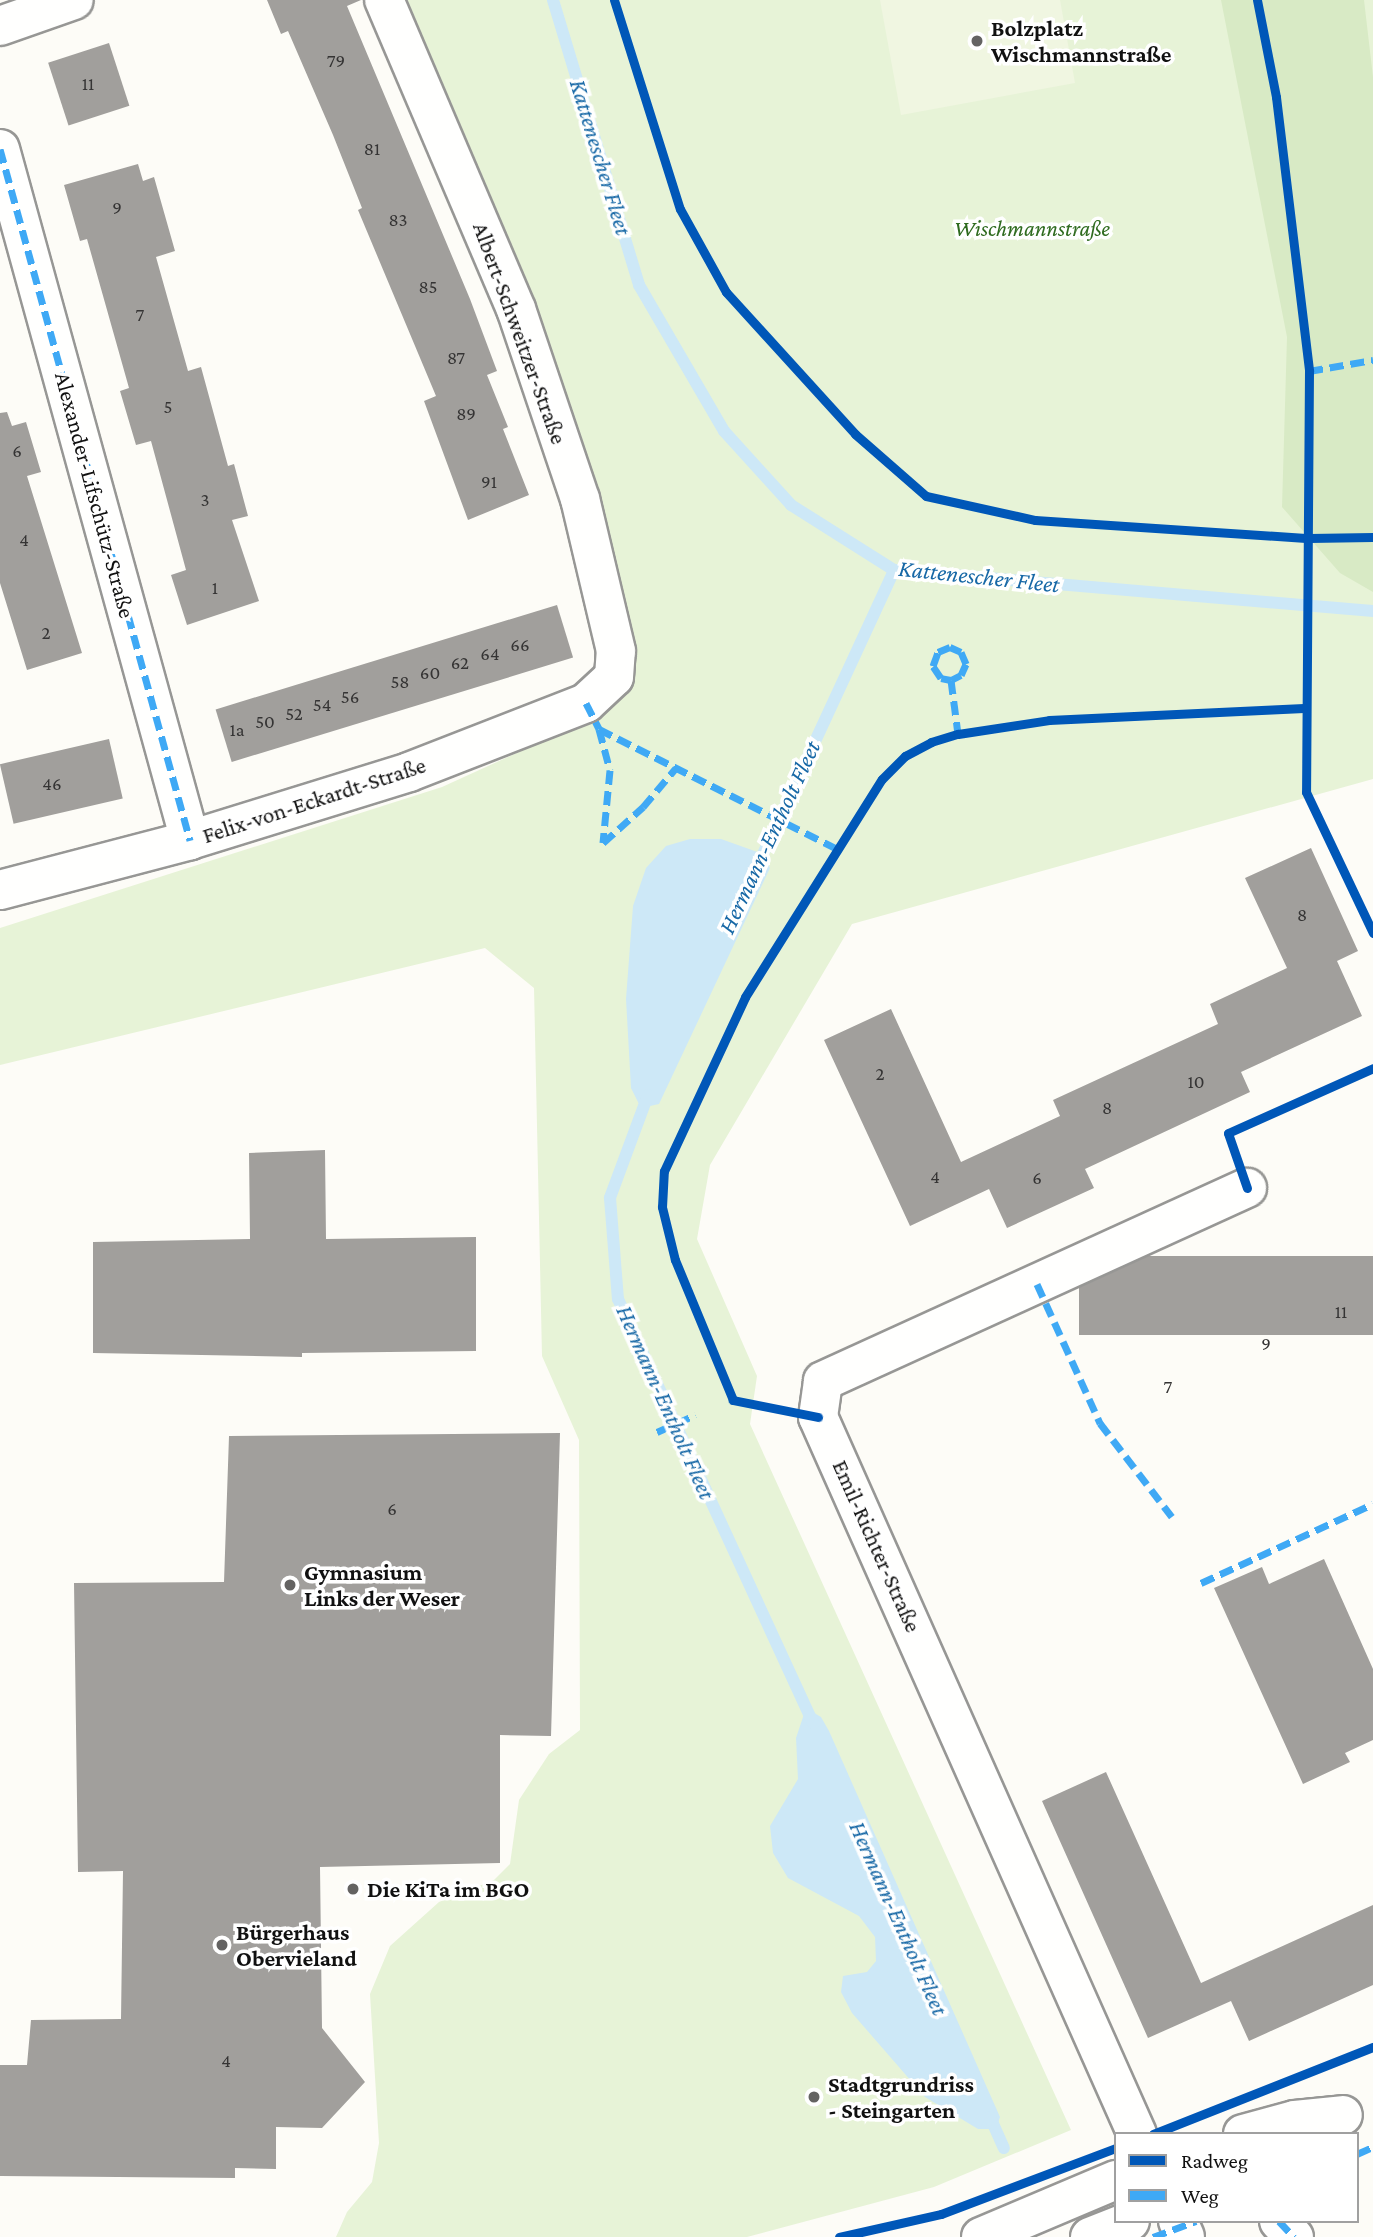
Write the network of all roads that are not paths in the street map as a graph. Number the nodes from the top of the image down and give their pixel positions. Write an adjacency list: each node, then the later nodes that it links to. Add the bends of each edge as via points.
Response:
1 (74, 0): 3 (street)
2 (384, 0): 5 (street, Albert-Schweitzer-Straße, via 521,322 580,499 616,652)
3 (0, 26)
4 (0, 149): 6 (street, Alexander-Lifschütz-Straße)
5 (614, 677): 6 (street, Felix-von-Eckardt-Straße, via 586,703 409,772)
6 (190, 840): 7 (street, Felix-von-Eckardt-Straße)
7 (0, 890)
8 (1247, 1188): 10 (street, Emil-Richter-Straße, via 823,1381 818,1417)
9 (1346, 2117): 11 (street, via 1295,2120)
10 (1136, 2132)
11 (1250, 2132)
12 (1114, 2181): 15 (street)
13 (1125, 2223): 16 (street)
14 (1281, 2223): 17 (street)
15 (981, 2237)
16 (1090, 2237)
17 (1294, 2237)

